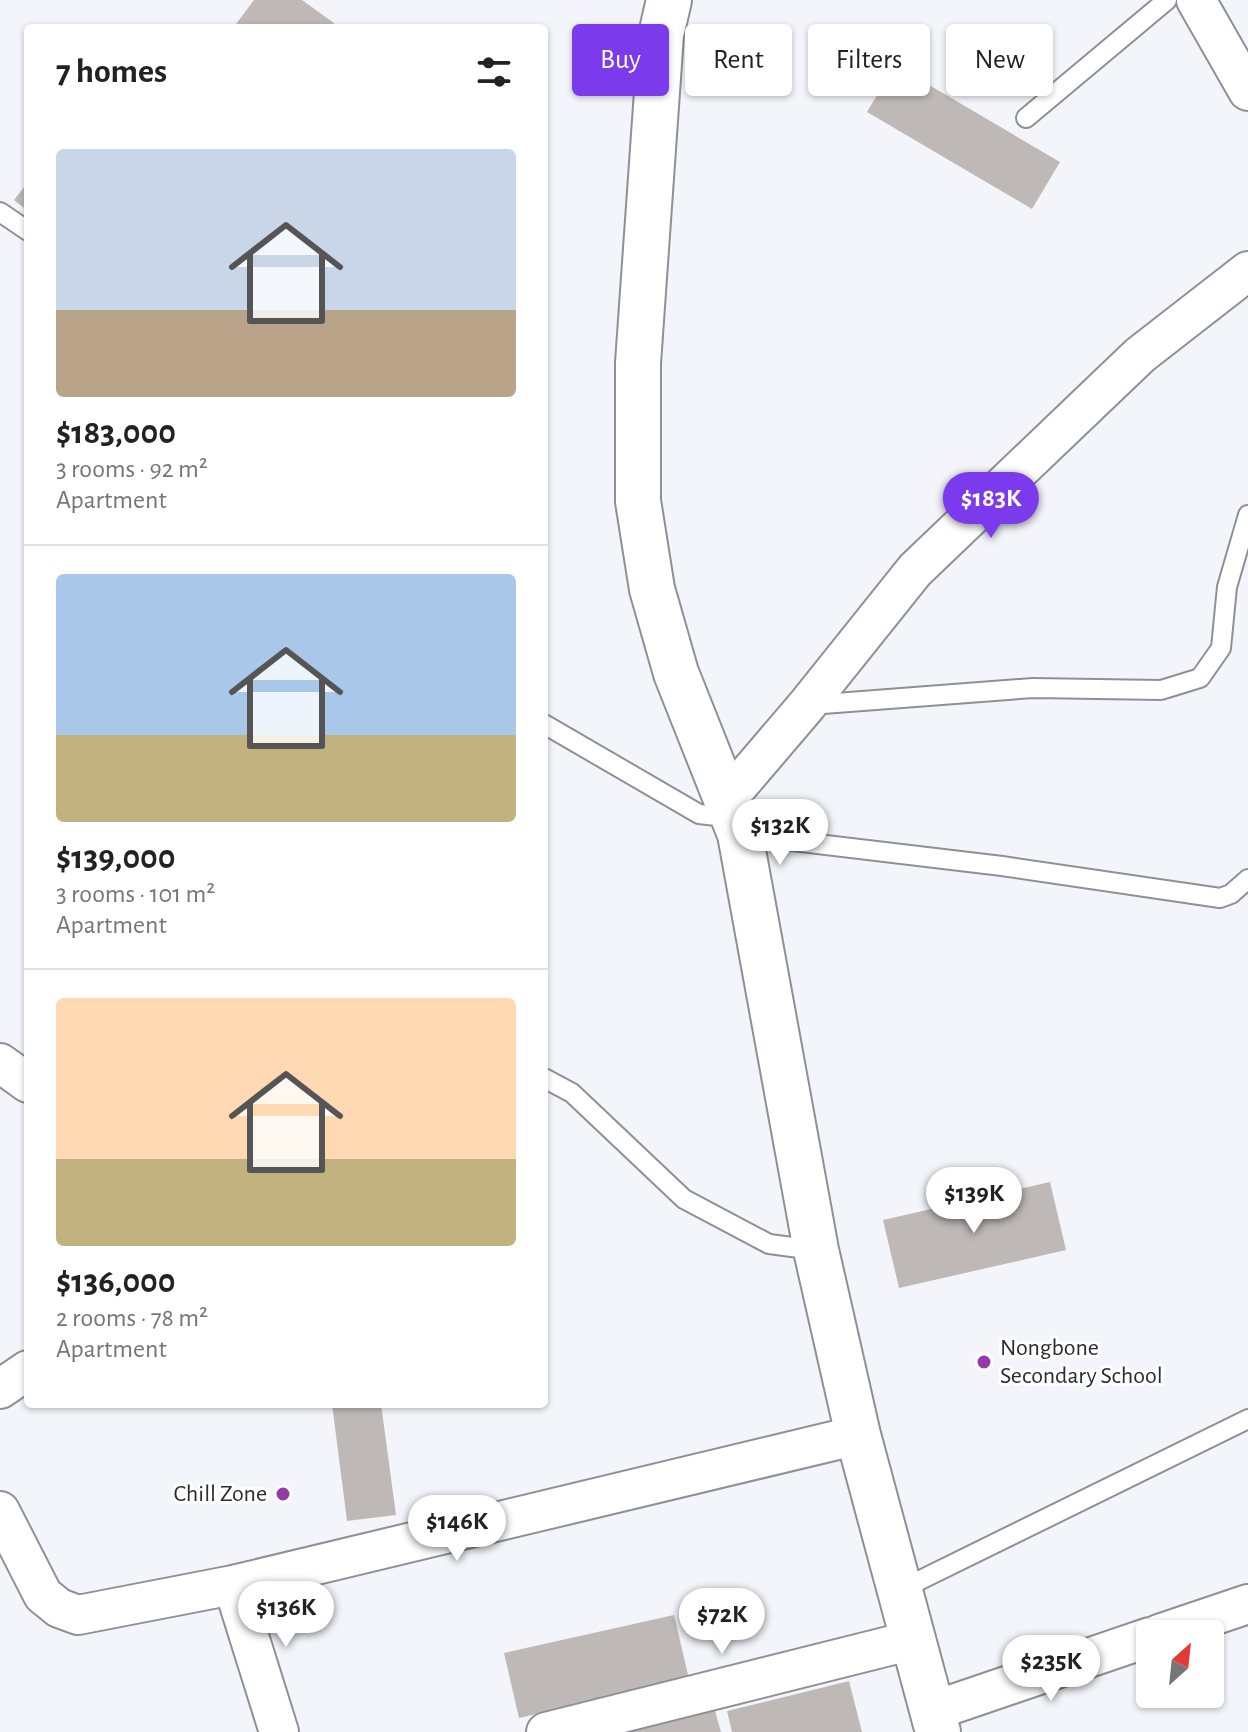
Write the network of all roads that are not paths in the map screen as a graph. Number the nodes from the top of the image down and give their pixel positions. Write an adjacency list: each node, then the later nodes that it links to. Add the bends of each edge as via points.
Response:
1 (669, 0): 12 (street, via 661,35 638,363 638,501 652,589 676,673)
2 (1167, 0): 5 (lane)
3 (1196, 0): 4 (street)
4 (1248, 91)
5 (1026, 118)
6 (0, 212): 7 (lane)
7 (24, 228)
8 (1248, 271): 10 (street, via 1140,355 915,570)
9 (1248, 515): 10 (lane, via 1227,587 1221,648 1200,678 1161,690 1033,688)
10 (807, 705): 12 (street)
11 (548, 726): 12 (lane, via 699,814)
12 (733, 817): 13 (lane, via 1002,866 1220,898); 17 (street)
13 (1248, 879)
14 (0, 1063): 15 (street)
15 (24, 1080)
16 (548, 1080): 17 (lane, via 572,1093 684,1199 769,1244)
17 (816, 1250): 21 (street)
18 (24, 1373): 19 (street)
19 (0, 1389)
20 (1248, 1419): 24 (lane)
21 (858, 1435): 23 (street); 24 (street)
22 (0, 1511): 23 (street, via 43,1595 78,1615)
23 (233, 1585): 30 (street)
24 (900, 1590): 27 (street)
25 (1248, 1604): 26 (street)
26 (1201, 1620)
27 (913, 1640): 29 (street); 31 (street)
28 (1136, 1643): 29 (street)
29 (935, 1722)
30 (279, 1732)
31 (546, 1732)

